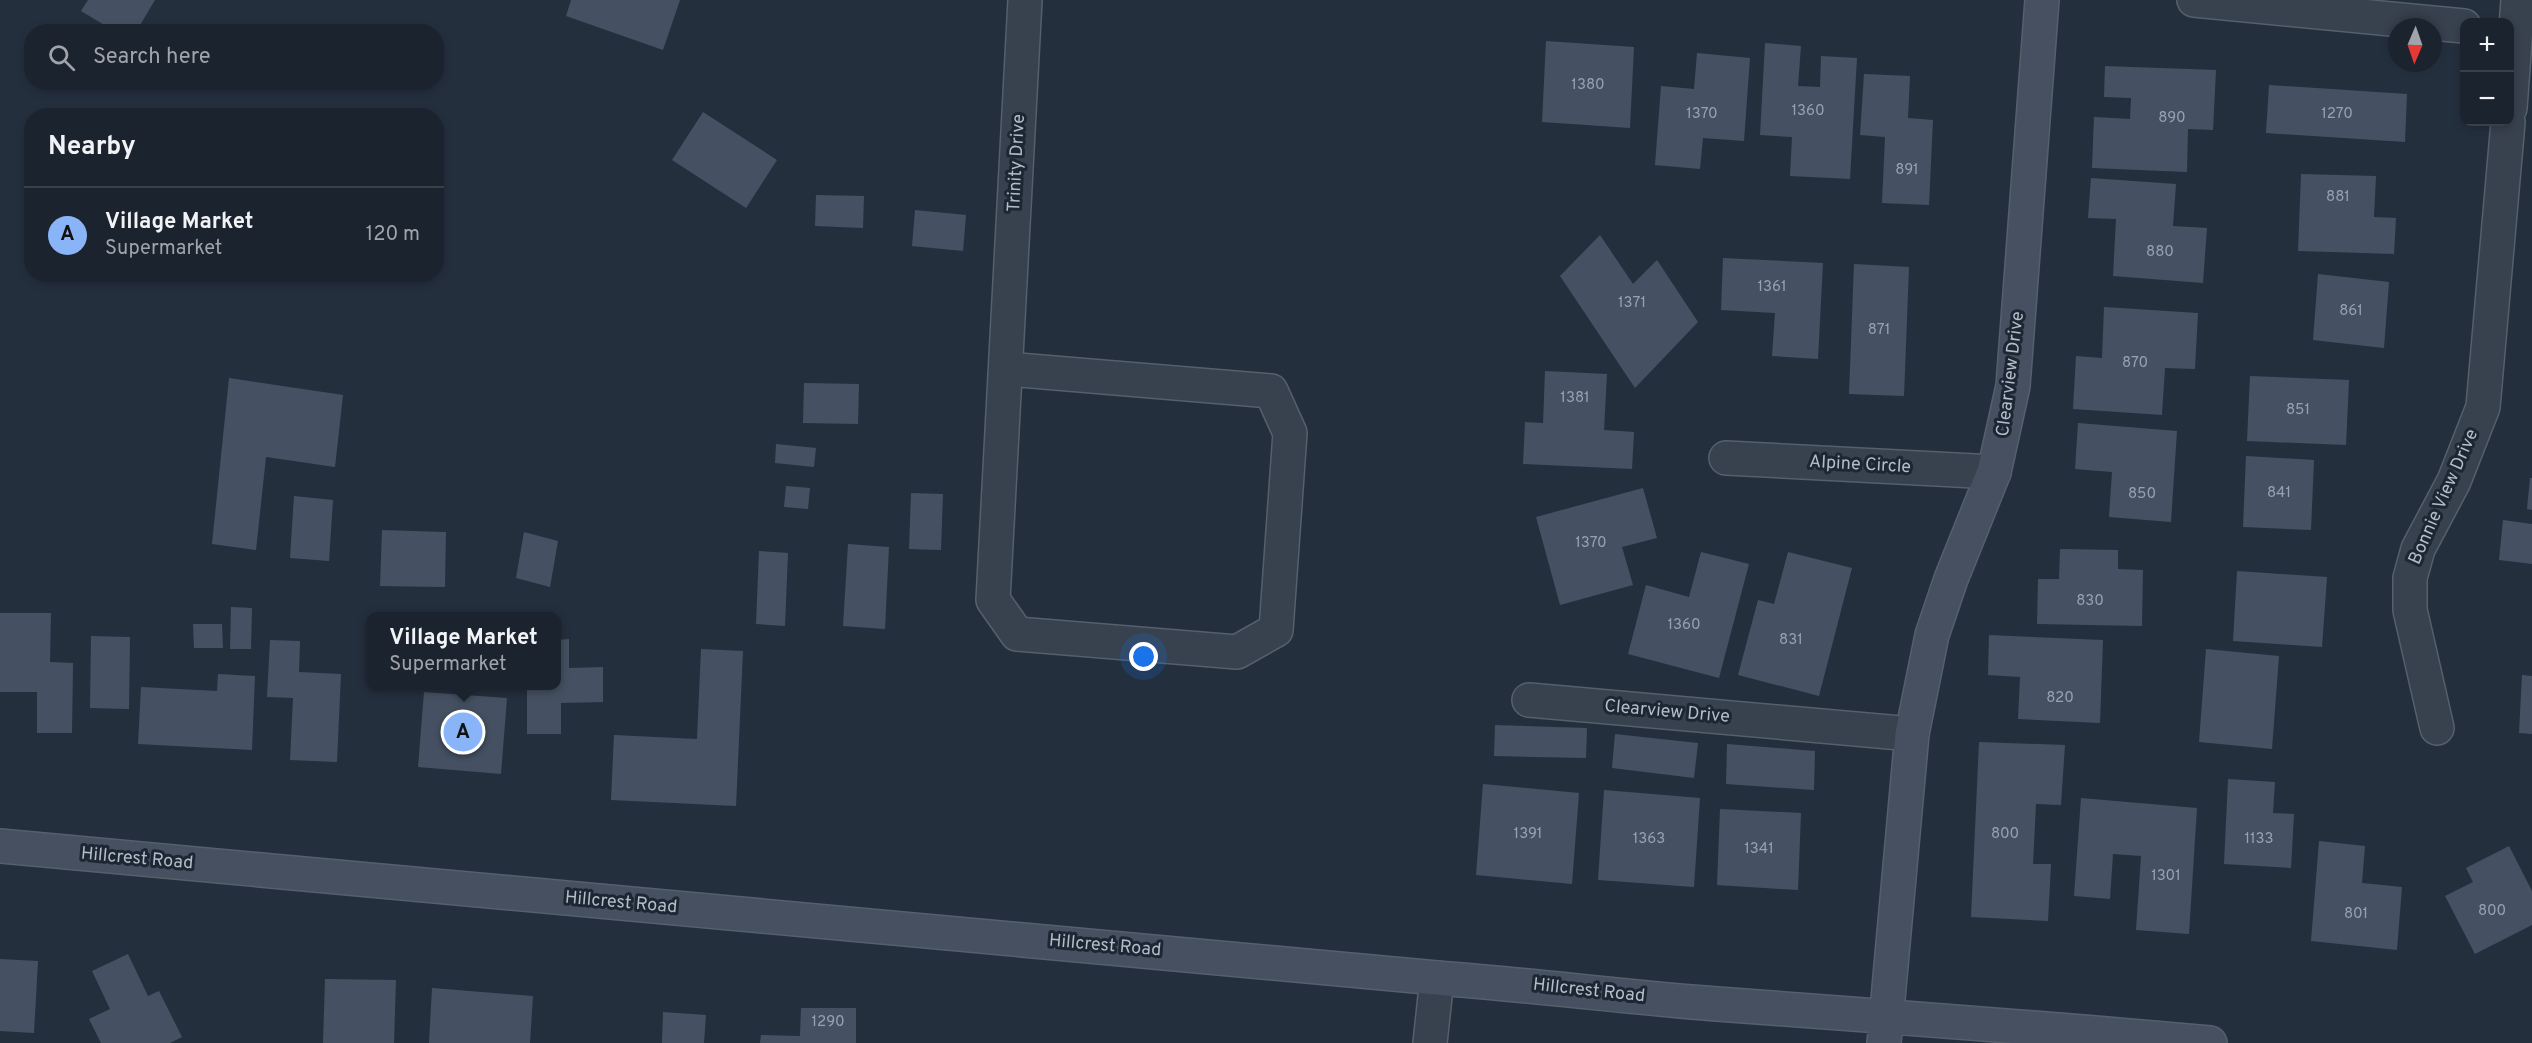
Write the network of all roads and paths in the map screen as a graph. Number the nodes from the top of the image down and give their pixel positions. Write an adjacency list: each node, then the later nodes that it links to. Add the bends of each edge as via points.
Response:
1 (1025, 0): 8 (street, Trinity Drive)
2 (2042, 0): 10 (street, Clearview Drive, via 2013,386)
3 (2194, 0): 5 (street)
4 (2519, 23): 6 (street)
5 (2460, 26)
6 (2514, 72)
7 (2508, 126): 12 (street, Bonnie View Drive, via 2483,407 2454,481 2418,549 2410,578 2410,610)
8 (1007, 369): 8 (street, Trinity Drive, via 993,600 1017,634 1237,652 1276,630 1290,433 1271,391)
9 (1726, 458): 10 (street, Alpine Circle)
10 (1994, 472): 13 (street, Clearview Drive, via 1932,635)
11 (1529, 700): 13 (street, Clearview Drive)
12 (2437, 728)
13 (1912, 734): 16 (street, Clearview Drive)
14 (0, 846): 15 (street, Hillcrest Road)
15 (1437, 978): 16 (street, Hillcrest Road, via 1715,1004); 17 (street)
16 (1885, 1029): 18 (street, Hillcrest Road)
17 (1430, 1043)
18 (2210, 1043)

